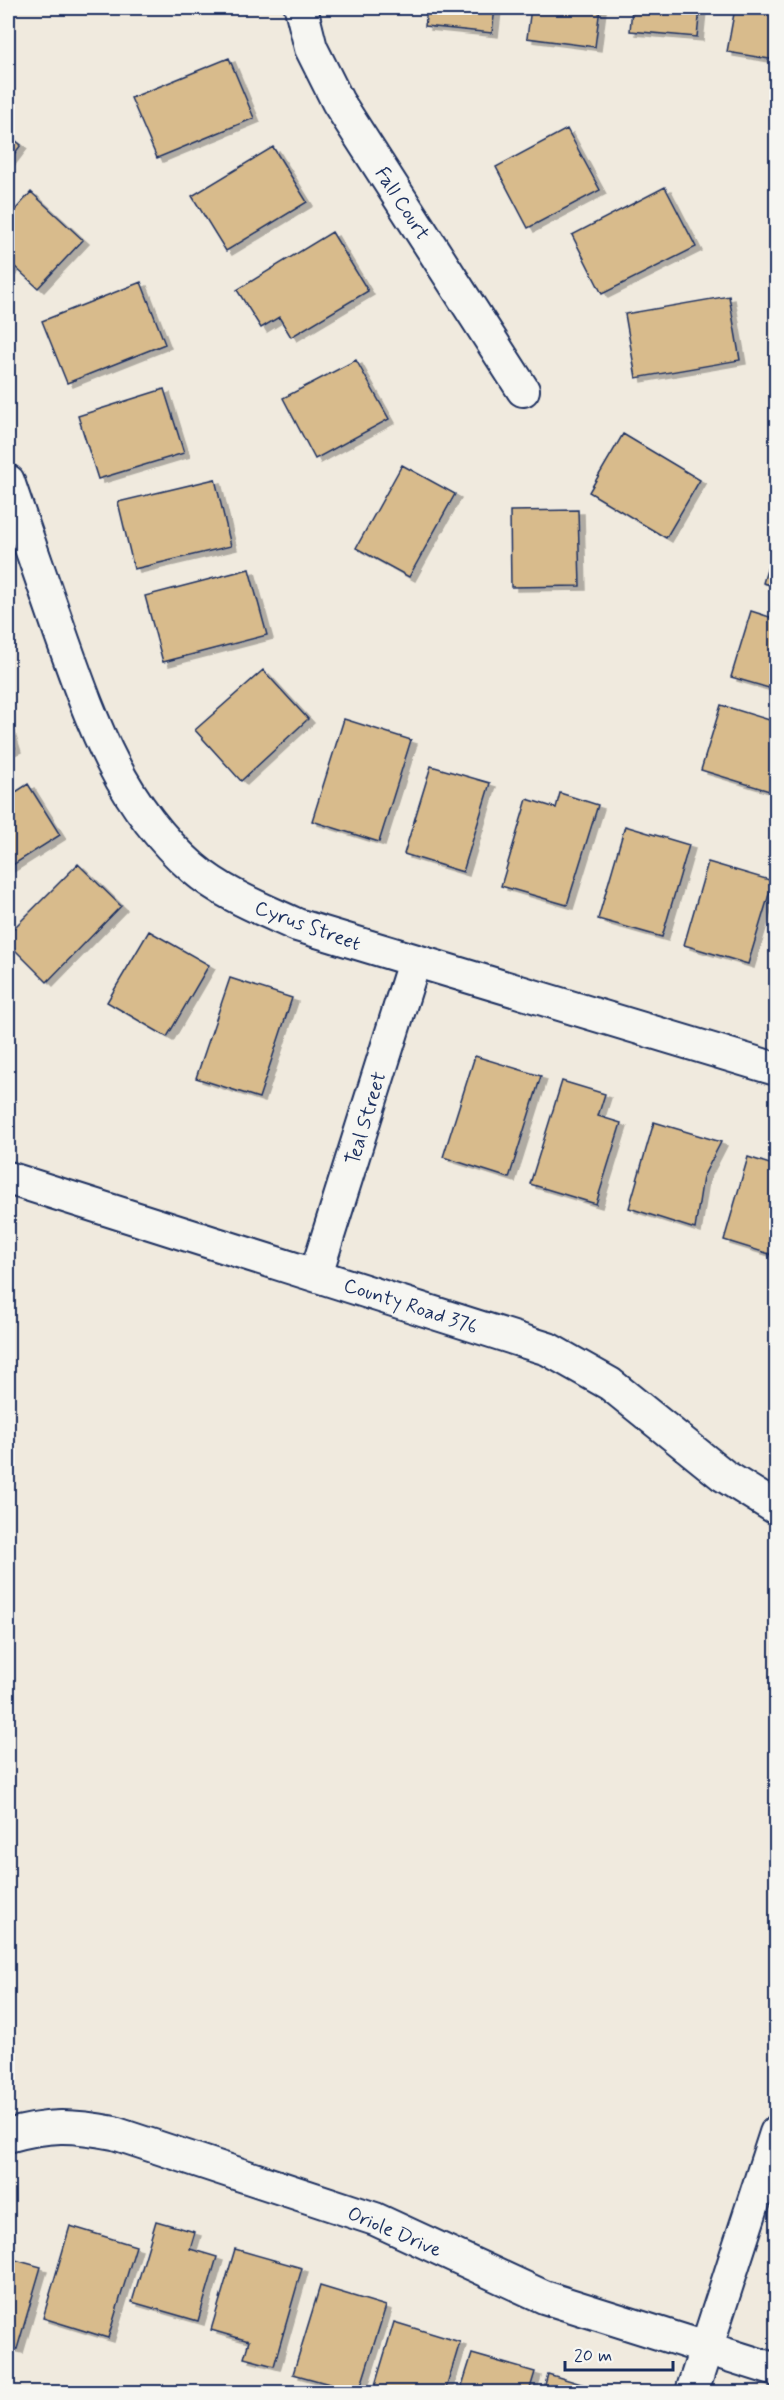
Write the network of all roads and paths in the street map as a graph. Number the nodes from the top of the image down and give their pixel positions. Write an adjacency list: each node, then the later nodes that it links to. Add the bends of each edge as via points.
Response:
1 (301, 8): 2 (street, Fall Court, via 311,48 338,102)
2 (523, 390)
3 (8, 481): 4 (street, Cyrus Street, via 86,706 113,768 149,823 195,869 243,901 297,925)
4 (414, 962): 5 (street, Cyrus Street); 7 (street, Teal Street)
5 (777, 1069)
6 (8, 1178): 7 (street, County Road 376)
7 (316, 1274): 8 (street, County Road 376, via 548,1349 610,1384 723,1475)
8 (777, 1508)
9 (777, 2133): 11 (street)
10 (8, 2136): 11 (street, Oriole Drive, via 35,2128 77,2126 114,2133 375,2219 544,2297)
11 (706, 2347): 12 (street, Oriole Drive); 13 (street)
12 (777, 2370)
13 (692, 2392)

